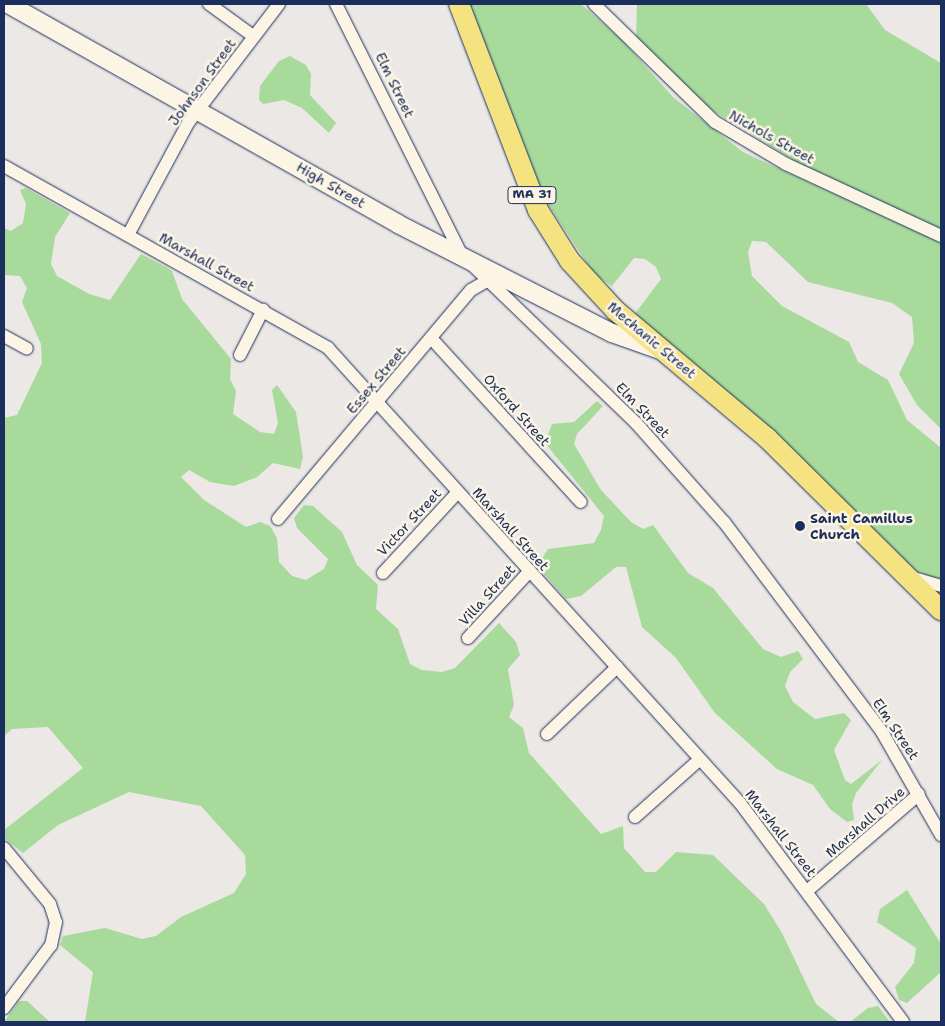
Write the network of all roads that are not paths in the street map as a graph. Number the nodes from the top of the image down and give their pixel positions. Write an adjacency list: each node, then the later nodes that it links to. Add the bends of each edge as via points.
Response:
1 (8, 4): 8 (main road, High Street)
2 (209, 4): 7 (street)
3 (279, 4): 7 (street, Johnson Street)
4 (336, 4): 12 (street, Elm Street)
5 (459, 4): 20 (main road, Mechanic Street / MA 31, via 546,225 588,282)
6 (594, 4): 11 (street, Nichols Street, via 715,122 786,164)
7 (253, 36): 8 (street, Johnson Street)
8 (198, 112): 10 (street, Johnson Street); 12 (main road, High Street, via 398,224)
9 (4, 166): 10 (street, Marshall Street)
10 (128, 235): 16 (street, Marshall Street)
11 (941, 236)
12 (461, 254): 13 (main road, High Street); 14 (street, Elm Street); 15 (street, via 471,272)
13 (507, 277): 14 (street); 20 (main road, High Street, via 612,333)
14 (486, 280): 15 (street, Essex Street); 35 (street, Elm Street, via 611,398 700,494 822,649)
15 (472, 290): 18 (street, Essex Street)
16 (263, 310): 21 (street); 22 (street, Marshall Street, via 328,348)
17 (4, 336): 19 (street)
18 (431, 338): 22 (street, Essex Street); 24 (street, Oxford Street)
19 (27, 349)
20 (662, 351): 28 (main road, Mechanic Street / MA 31, via 767,438)
21 (240, 355)
22 (377, 401): 23 (street, Marshall Street); 25 (street, Essex Street)
23 (458, 492): 26 (street, Marshall Street); 27 (street, Victor Street)
24 (581, 502)
25 (278, 519)
26 (529, 572): 31 (street, Villa Street); 32 (street, Marshall Street)
27 (383, 573)
28 (903, 575): 29 (street); 30 (main road, Mechanic Street / MA 31)
29 (941, 586)
30 (941, 610)
31 (468, 638)
32 (617, 667): 33 (street); 34 (street, Marshall Street)
33 (547, 734)
34 (700, 759): 36 (street); 39 (street, Marshall Street)
35 (920, 794): 37 (street, Elm Street); 39 (street, Marshall Drive)
36 (635, 817)
37 (941, 835)
38 (4, 848): 40 (street, via 50,904 56,922 50,946)
39 (807, 891): 41 (street, Marshall Street)
40 (4, 1008)
41 (903, 1022)

